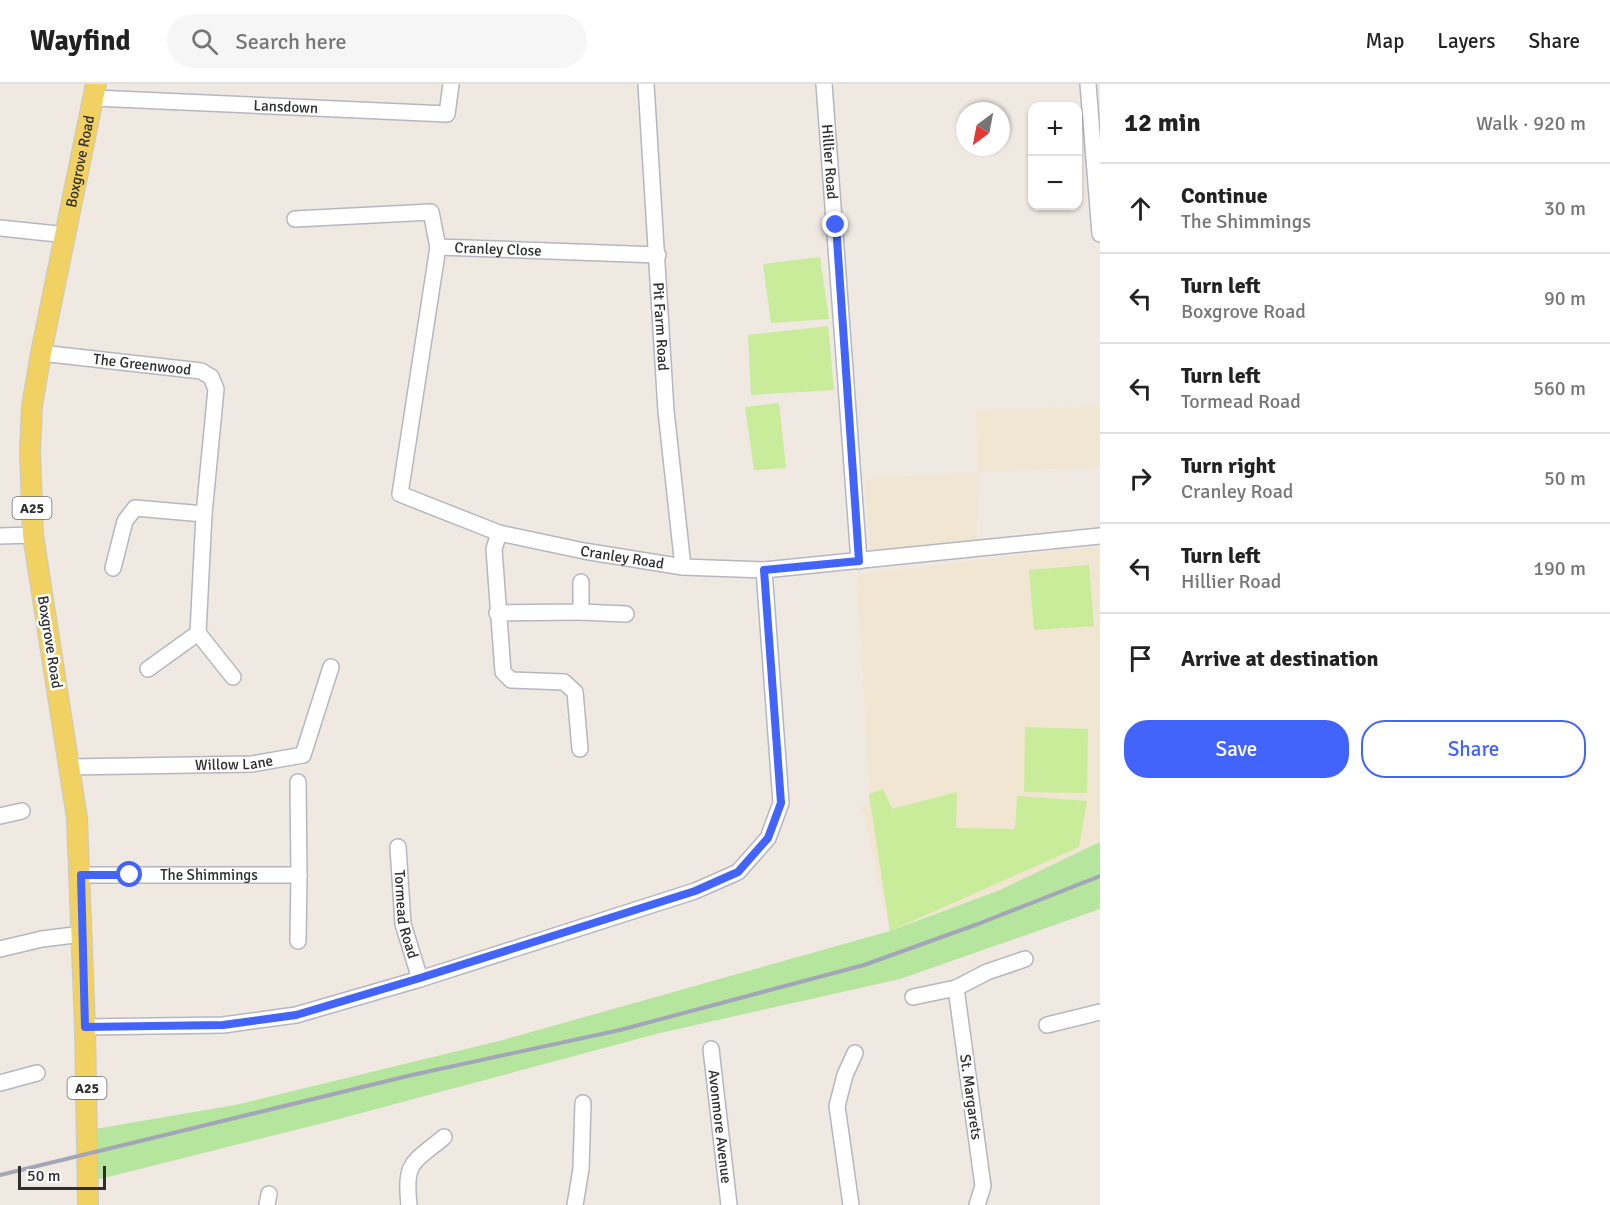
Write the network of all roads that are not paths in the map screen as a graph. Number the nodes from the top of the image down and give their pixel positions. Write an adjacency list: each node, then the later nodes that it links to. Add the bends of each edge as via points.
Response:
1 (451, 84): 5 (street, Lansdown, via 447,114)
2 (646, 84): 11 (street, Pit Farm Road)
3 (824, 84): 18 (street, Hillier Road)
4 (1093, 90): 8 (street)
5 (95, 91): 9 (main road, Boxgrove Road / A25)
6 (295, 219): 10 (street, Cranley Close, via 431,212)
7 (0, 228): 9 (street)
8 (1100, 234)
9 (67, 235): 12 (main road, Boxgrove Road / A25)
10 (438, 247): 11 (street, Cranley Close); 14 (street, Cranley Road, via 400,494)
11 (658, 255): 19 (street, Pit Farm Road, via 666,411)
12 (41, 353): 13 (street, The Greenwood, via 201,371 211,377 216,389); 15 (main road, Boxgrove Road / A25, via 32,406)
13 (204, 514): 20 (street, via 135,508 125,520); 26 (street, The Greenwood)
14 (499, 533): 19 (street, Cranley Road); 24 (street, via 494,549)
15 (33, 535): 16 (street); 31 (main road, Boxgrove Road / A25)
16 (0, 536)
17 (1100, 536): 18 (street, Cranley Road)
18 (859, 561): 21 (street, Cranley Road)
19 (683, 567): 21 (street, Cranley Road)
20 (112, 568)
21 (764, 570): 42 (street, Tormead Road, via 781,803 774,828 760,850 738,872 695,891)
22 (581, 582): 23 (street)
23 (581, 612): 24 (street); 25 (street)
24 (497, 613): 30 (street, via 502,672 511,680 564,682 575,692)
25 (626, 614)
26 (198, 633): 28 (street); 29 (street)
27 (331, 667): 31 (street, Willow Lane, via 303,755 252,764)
28 (148, 669)
29 (233, 677)
30 (580, 749)
31 (70, 767): 36 (main road, Boxgrove Road / A25)
32 (298, 782): 37 (street)
33 (22, 811): 34 (street)
34 (0, 816)
35 (398, 847): 42 (street, Tormead Road, via 403,924)
36 (81, 875): 37 (street, The Shimmings); 38 (main road, Boxgrove Road / A25)
37 (299, 875): 39 (street)
38 (82, 934): 40 (street); 47 (main road, Boxgrove Road / A25)
39 (298, 941)
40 (0, 949)
41 (1025, 959): 43 (street)
42 (420, 978): 47 (street, Tormead Road, via 296,1015 250,1022)
43 (956, 988): 44 (street); 59 (street, St. Margarets, via 983,1186)
44 (913, 997)
45 (1100, 1012): 46 (street)
46 (1047, 1025)
47 (85, 1027): 54 (main road, Boxgrove Road / A25)
48 (711, 1049): 57 (street, Avonmore Avenue)
49 (855, 1053): 58 (street, via 837,1106)
50 (37, 1073): 51 (street)
51 (0, 1083)
52 (583, 1103): 56 (street, via 581,1169)
53 (444, 1137): 55 (street, via 409,1166)
54 (88, 1205)
55 (409, 1205)
56 (575, 1205)
57 (729, 1205)
58 (851, 1205)
59 (977, 1205)

